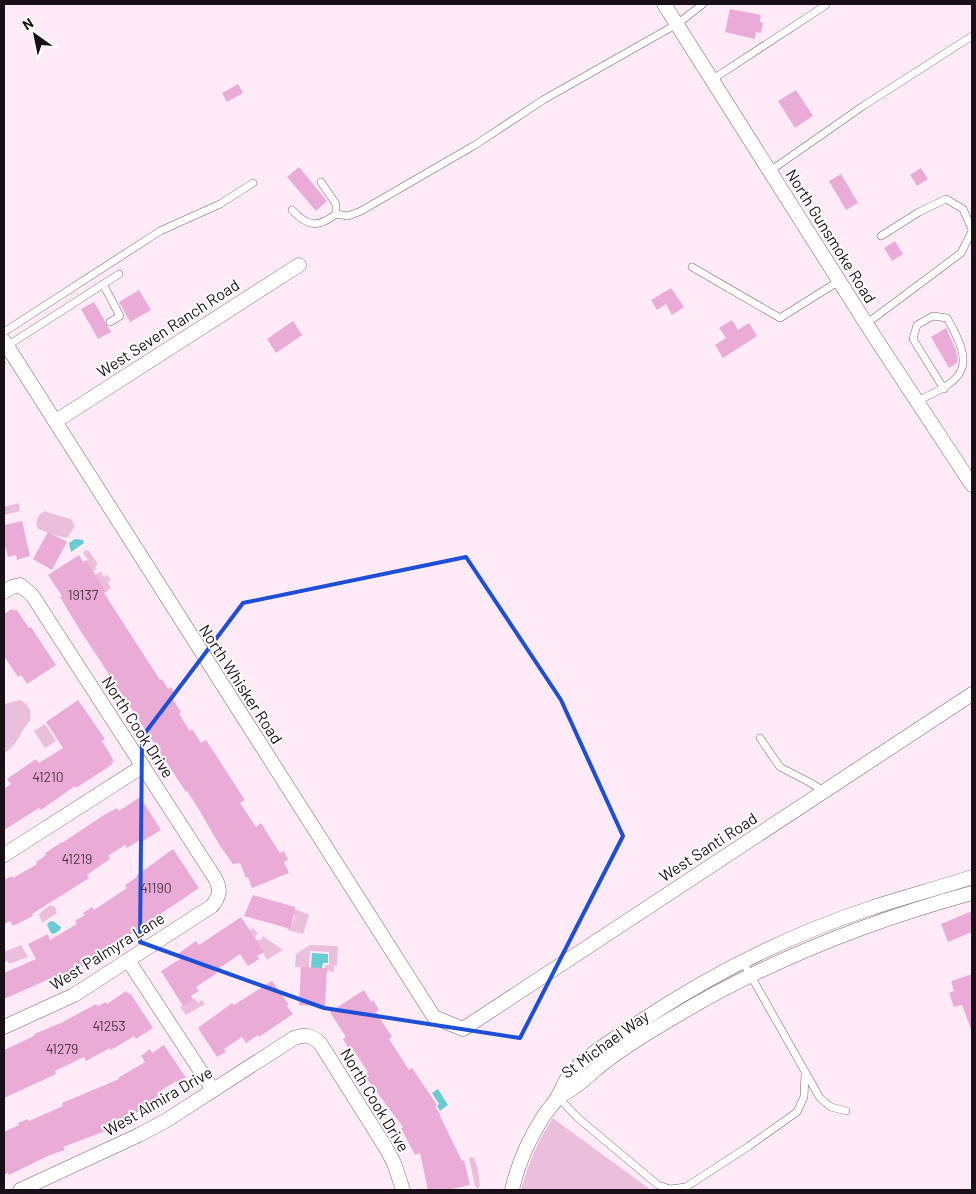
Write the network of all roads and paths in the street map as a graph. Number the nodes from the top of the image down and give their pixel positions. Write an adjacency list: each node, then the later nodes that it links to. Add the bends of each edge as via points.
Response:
1 (664, 4): 4 (street, North Gunsmoke Road)
2 (703, 4): 4 (lane)
3 (825, 4): 6 (lane)
4 (677, 24): 6 (street, North Gunsmoke Road); 11 (lane, via 543,100 475,145 361,211 348,216)
5 (972, 36): 7 (lane)
6 (712, 79): 7 (street, North Gunsmoke Road)
7 (770, 171): 17 (street, North Gunsmoke Road)
8 (321, 182): 11 (lane, via 336,204)
9 (253, 183): 21 (lane, via 220,204 160,231)
10 (292, 210): 11 (lane, via 308,224 318,224)
11 (336, 214)
12 (972, 230): 13 (lane, via 963,209 946,199); 20 (lane, via 961,253)
13 (881, 236)
14 (299, 264): 25 (street, West Seven Ranch Road)
15 (692, 267): 17 (lane, via 780,318)
16 (118, 274): 18 (lane)
17 (839, 281): 20 (street, North Gunsmoke Road)
18 (103, 284): 19 (lane, via 120,316); 22 (lane)
19 (110, 322)
20 (866, 324): 24 (street, North Gunsmoke Road)
21 (4, 332)
22 (6, 344): 25 (street, North Whisker Road)
23 (944, 389): 23 (lane, via 964,375 970,364 970,354 958,330 947,318 932,316 917,325 913,339); 24 (lane)
24 (917, 401): 26 (street, North Gunsmoke Road)
25 (56, 421): 42 (street, North Whisker Road, via 190,637 434,1017)
26 (972, 485)
27 (4, 592): 30 (street, North Cook Drive, via 20,585 32,595)
28 (972, 694): 31 (street, West Santi Road)
29 (760, 738): 31 (lane, via 780,767)
30 (143, 766): 32 (street); 34 (street, North Cook Drive, via 215,878)
31 (824, 792): 42 (street, West Santi Road)
32 (4, 855)
33 (972, 877): 36 (street, St Michael Way)
34 (220, 892): 38 (street, West Palmyra Lane, via 212,906)
35 (972, 893): 37 (street, St Michael Way)
36 (885, 904): 37 (lane); 39 (street, St Michael Way, via 799,936)
37 (890, 918): 40 (street, St Michael Way, via 813,946)
38 (128, 960): 41 (street, West Palmyra Lane, via 74,995); 45 (street)
39 (743, 962): 40 (lane); 46 (street, St Michael Way, via 682,995 592,1055 570,1074)
40 (750, 975): 44 (lane); 46 (street, St Michael Way, via 626,1047)
41 (4, 1027)
42 (464, 1029)
43 (309, 1035): 45 (street, West Almira Drive, via 294,1038); 49 (street, North Cook Drive, via 320,1043 386,1148)
44 (806, 1074): 46 (lane, via 804,1097 797,1112 686,1187 670,1189 658,1185 578,1118); 47 (lane, via 820,1098 831,1107)
45 (213, 1090): 48 (street, West Almira Drive, via 139,1136)
46 (558, 1097): 50 (street, via 535,1132)
47 (846, 1112)
48 (20, 1190)
49 (403, 1190)
50 (512, 1190)

